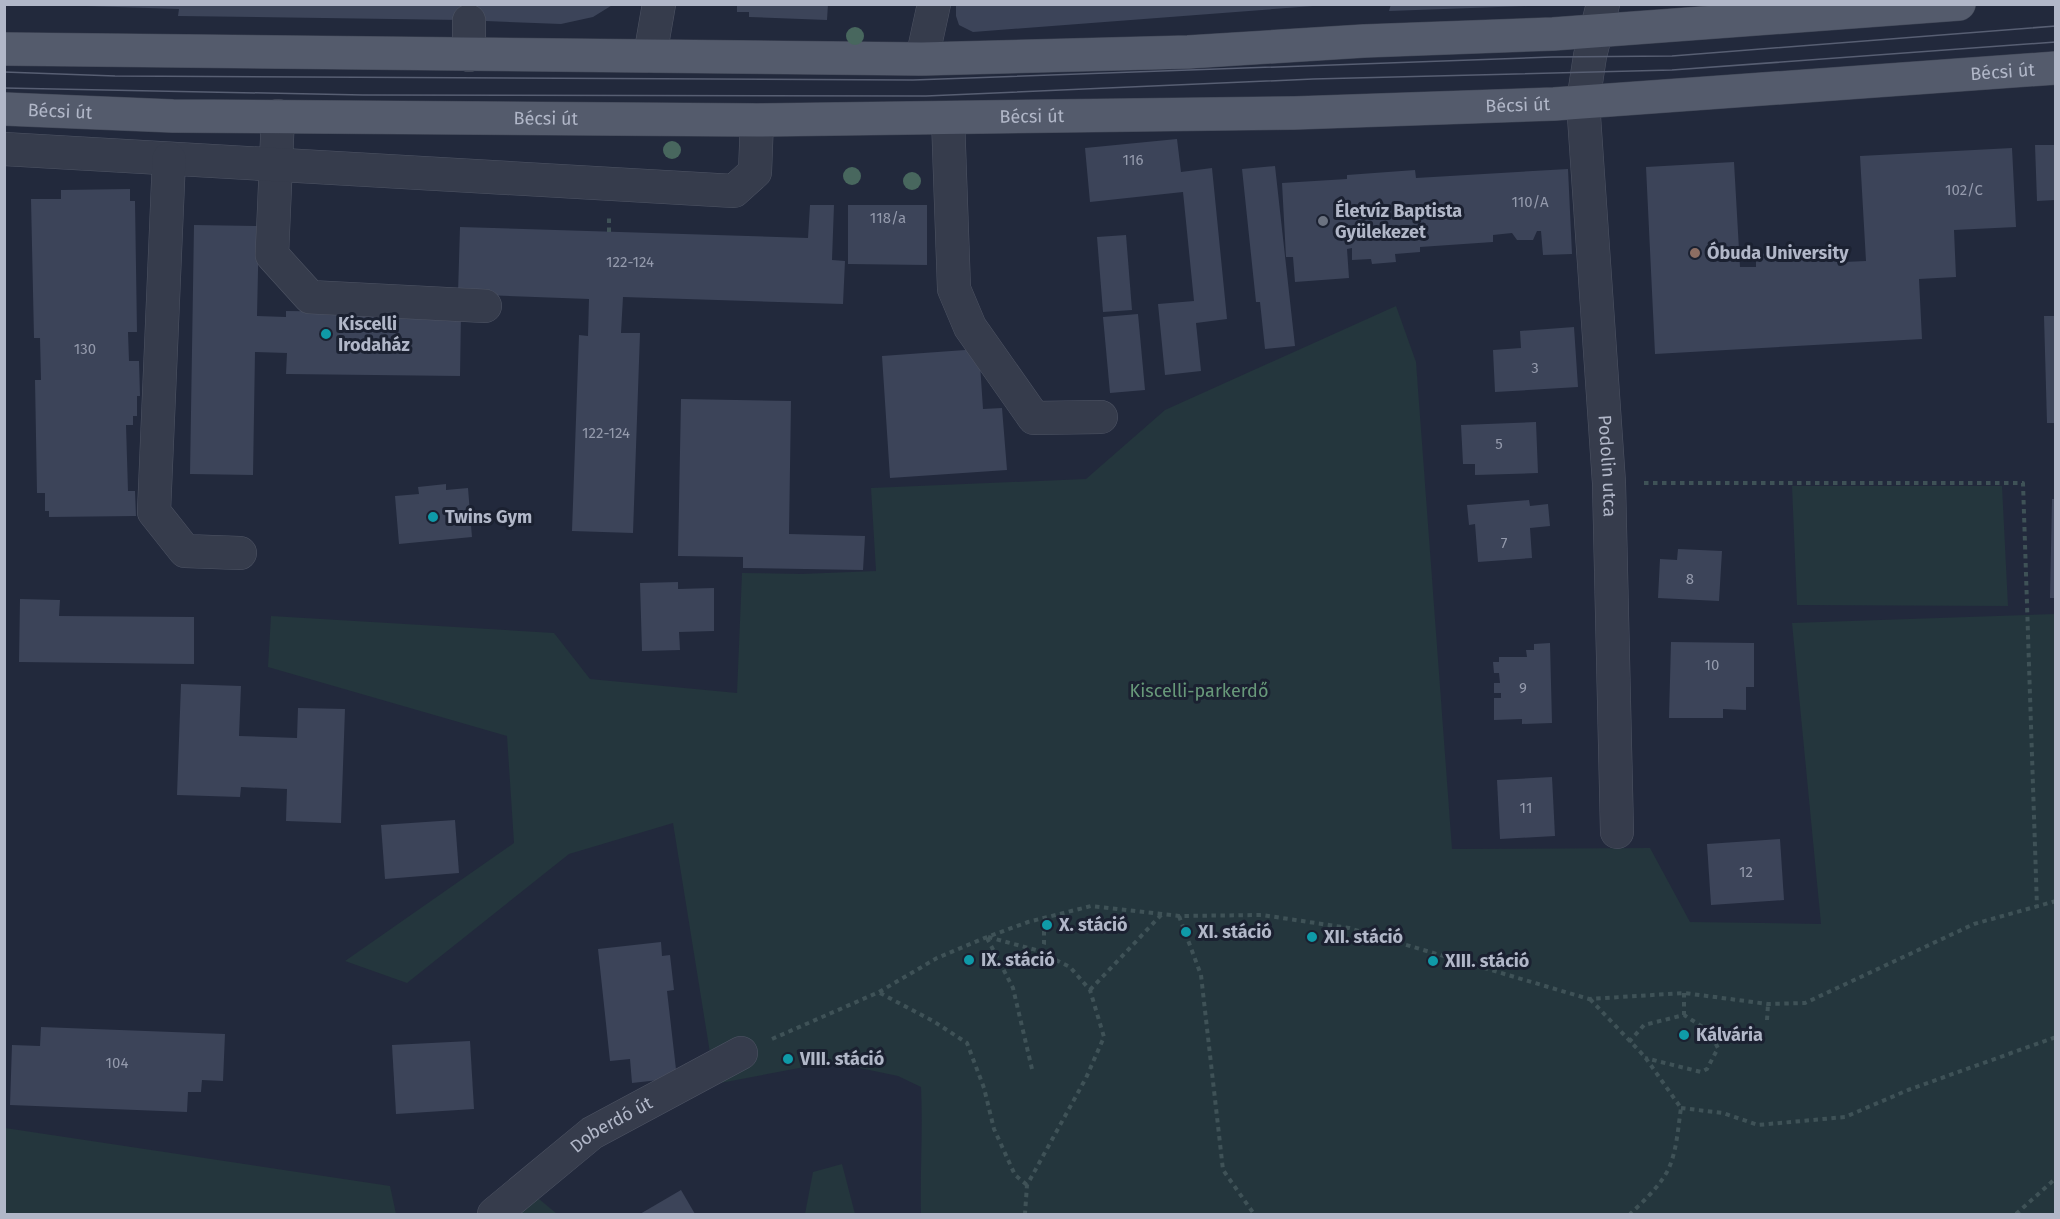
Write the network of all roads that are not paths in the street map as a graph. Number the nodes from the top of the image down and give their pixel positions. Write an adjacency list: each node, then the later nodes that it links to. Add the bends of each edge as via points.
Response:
1 (659, 4): 8 (street)
2 (934, 4): 9 (street)
3 (1959, 4): 4 (main road)
4 (1599, 18): 9 (main road, via 1188,52); 11 (street, Podolin utca)
5 (470, 21): 7 (street)
6 (4, 49): 7 (main road)
7 (469, 55): 8 (main road)
8 (650, 56): 9 (main road)
9 (922, 59)
10 (2055, 68): 11 (main road, Bécsi út)
11 (1583, 102): 14 (main road, Bécsi út, via 1294,113); 22 (street, Podolin utca, via 1609,483)
12 (4, 109): 13 (main road, Bécsi út)
13 (278, 116): 15 (main road, Bécsi út); 18 (street)
14 (948, 118): 15 (main road, Bécsi út); 20 (street, via 954,289 970,327 1034,418)
15 (757, 120): 18 (street, via 755,171 734,191)
16 (4, 150): 17 (street)
17 (169, 159): 18 (street); 21 (street, via 154,512 185,551)
18 (275, 165): 19 (street, via 272,255 310,297)
19 (485, 306)
20 (1101, 417)
21 (240, 553)
22 (1617, 832)
23 (741, 1053): 24 (street, Doberdó út, via 592,1133)
24 (494, 1215)

